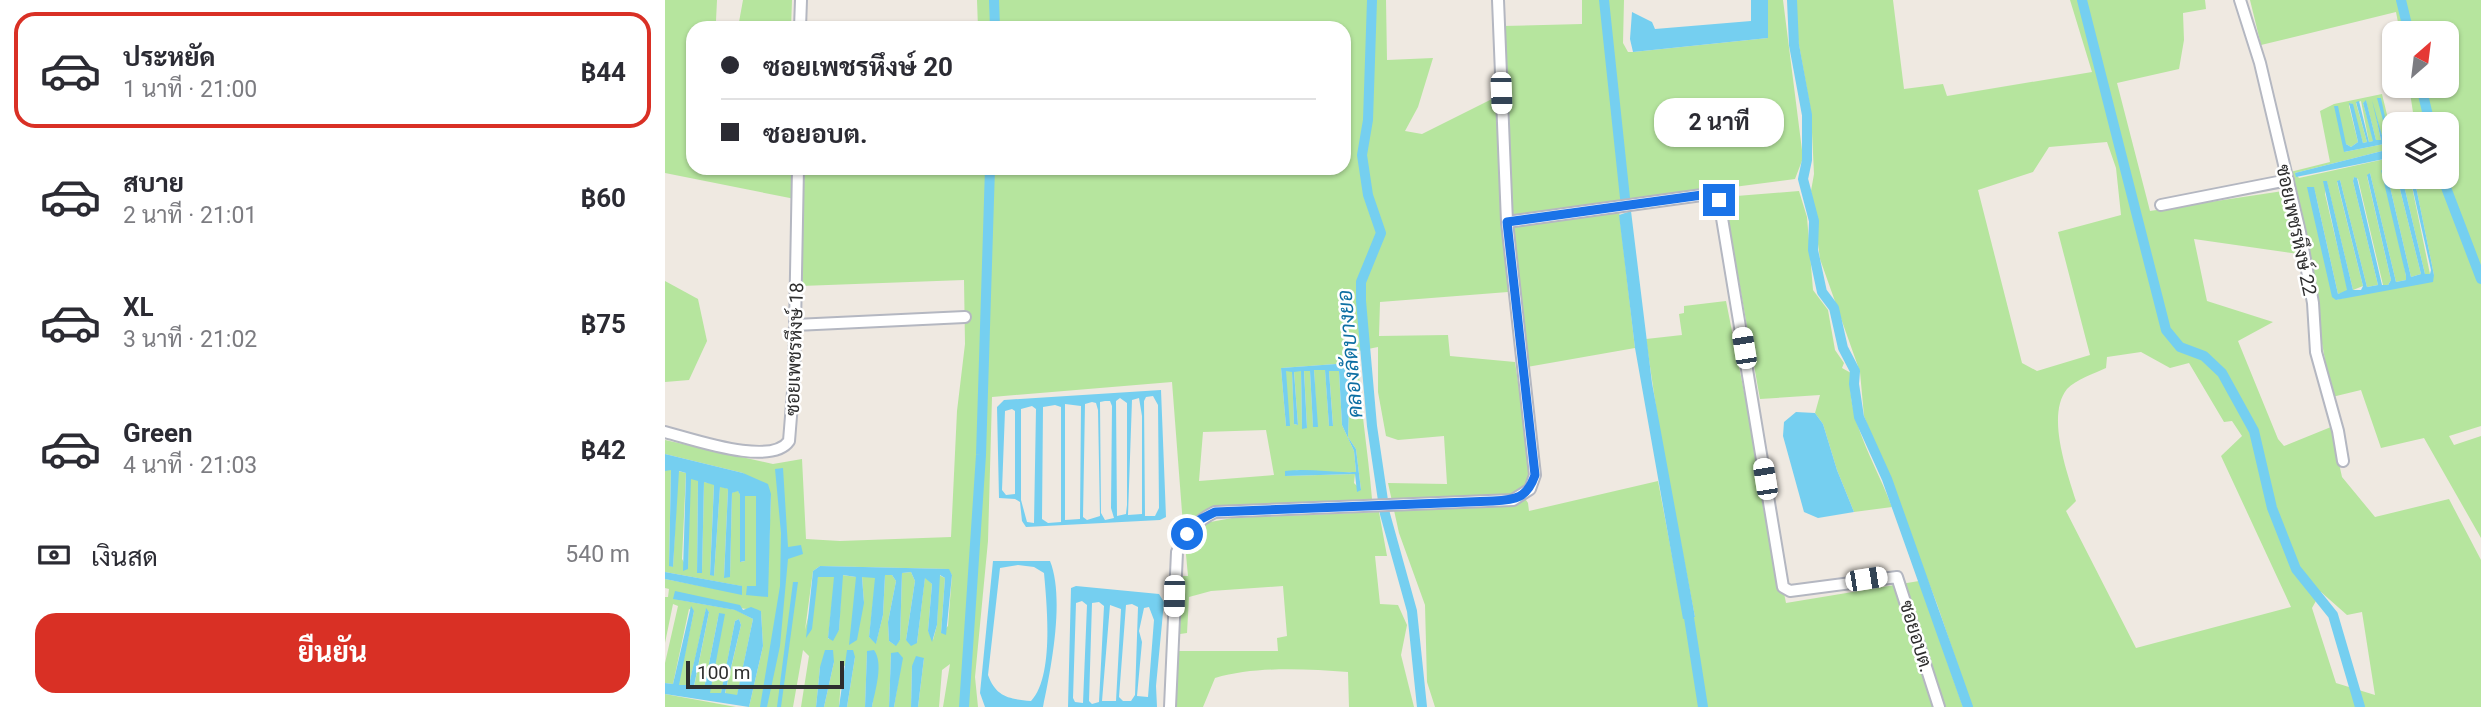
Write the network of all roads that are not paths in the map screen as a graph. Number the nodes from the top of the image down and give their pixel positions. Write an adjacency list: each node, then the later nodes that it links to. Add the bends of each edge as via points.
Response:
1 (801, 0): 4 (street)
2 (1498, 0): 8 (street)
3 (2240, 0): 6 (street, ซอยเพชรหึงษ์ 22)
4 (800, 21)
5 (798, 175): 10 (street, ซอยเพชรหึงษ์ 18)
6 (2288, 180): 7 (street); 12 (street, ซอยเพชรหึงษ์ 22, via 2313,303 2316,352)
7 (2161, 205)
8 (1507, 222): 13 (street, via 1535,475 1530,489 1513,500 1215,512 1198,522 1177,552); 14 (street, ซอยอบต., via 1715,195 1783,587 1790,591 1891,576 1899,579)
9 (965, 317): 10 (street)
10 (795, 325): 11 (street, ซอยเพชรหึงษ์ 18, via 792,433 784,448 761,454)
11 (665, 432)
12 (2343, 461)
13 (1170, 707)
14 (1939, 707)

